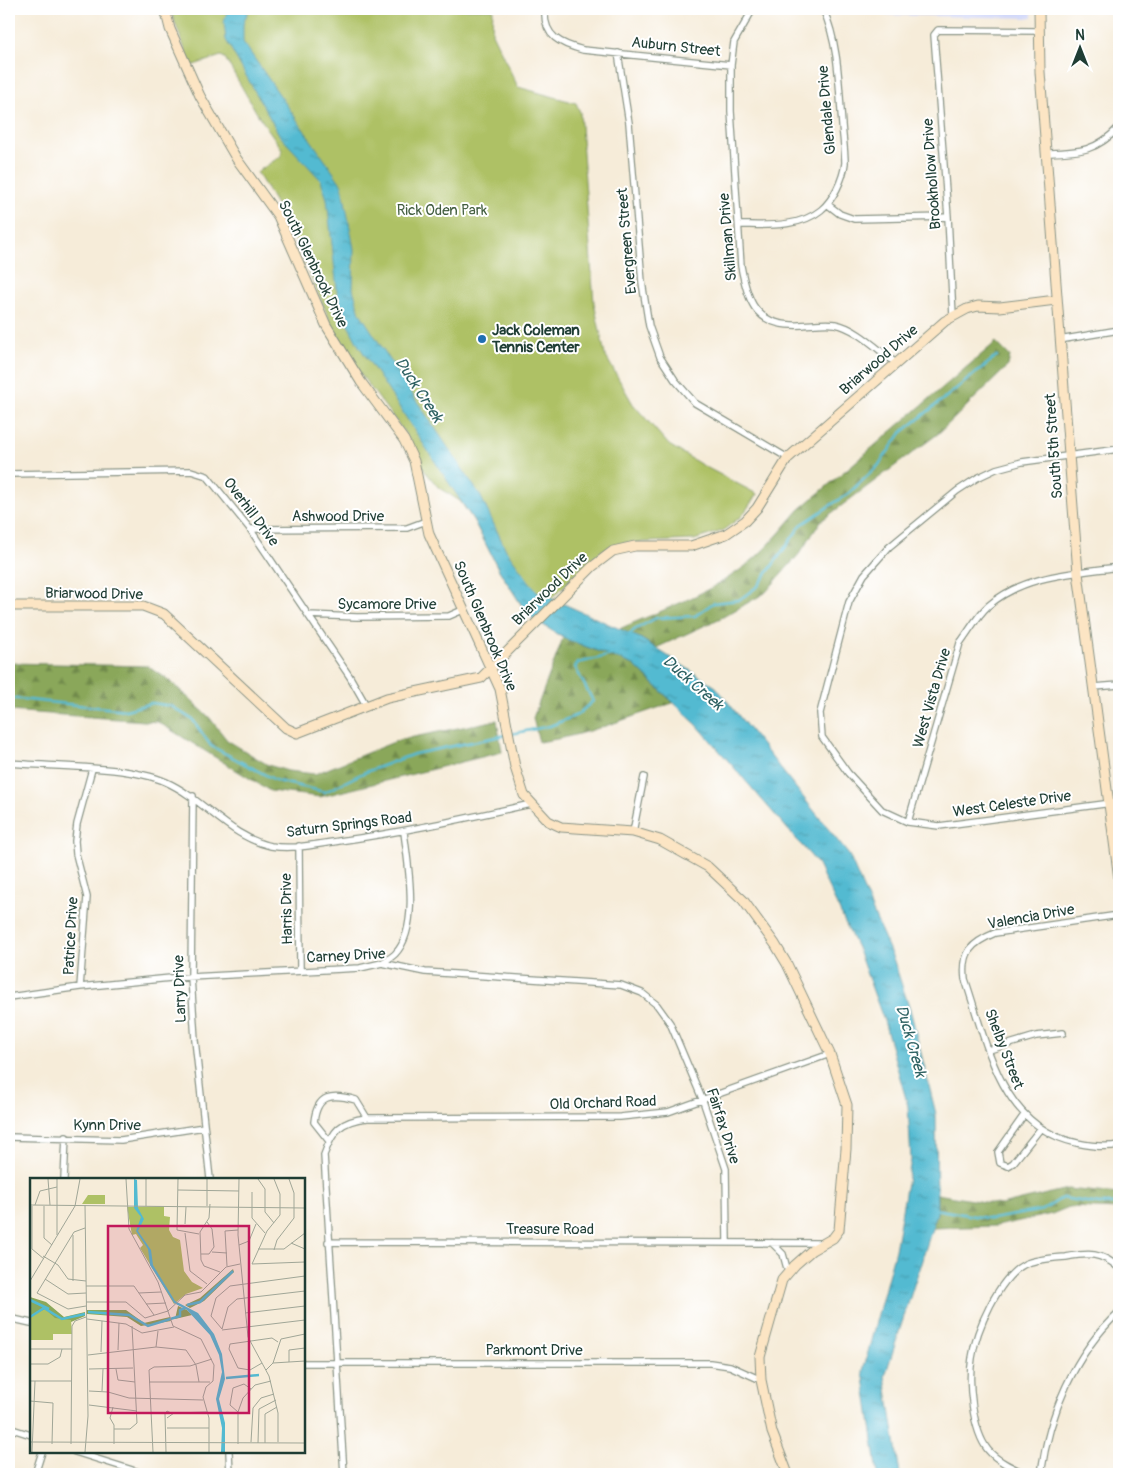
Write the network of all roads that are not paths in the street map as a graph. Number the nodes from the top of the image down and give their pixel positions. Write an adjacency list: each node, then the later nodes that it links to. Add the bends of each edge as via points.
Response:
1 (165, 9): 23 (street, South Glenbrook Drive, via 170,29 200,96 236,158 278,216 326,325 361,382 404,440 414,461)
2 (545, 9): 7 (street, via 550,33 561,44)
3 (753, 9): 8 (street, Skillman Drive, via 734,42)
4 (824, 9): 11 (street, Glendale Drive, via 830,24 839,89 845,164 838,188)
5 (1039, 9): 6 (street, South 5th Street)
6 (1038, 31): 10 (street, South 5th Street); 12 (street, Brookhollow Drive, via 938,30 934,35)
7 (618, 53): 8 (street, Auburn Street); 21 (street, Evergreen Street, via 629,123 642,282 649,326 660,357 696,403)
8 (731, 65): 13 (street, Skillman Drive, via 731,111)
9 (1119, 127): 10 (street, via 1094,148 1078,152)
10 (1047, 152): 14 (street, South 5th Street)
11 (827, 204): 12 (street, via 854,219); 13 (street, Glendale Drive, via 806,219 780,224)
12 (948, 217): 15 (street, Brookhollow Drive)
13 (740, 225): 18 (street, Skillman Drive, via 741,266 746,291 755,310 769,320 785,324 835,324 860,336)
14 (1056, 300): 15 (street, Briarwood Drive, via 978,306); 17 (street, South 5th Street)
15 (953, 316): 18 (street, Briarwood Drive)
16 (1119, 330): 17 (street)
17 (1059, 340): 20 (street, South 5th Street)
18 (896, 363): 21 (street, Briarwood Drive)
19 (1119, 449): 20 (street, West Celeste Drive)
20 (1068, 456): 26 (street, South 5th Street); 40 (street, West Celeste Drive, via 1022,462 977,478 876,559 849,602 820,713 822,738 882,810)
21 (788, 458): 30 (street, Briarwood Drive, via 757,508 745,521 726,534 692,546 635,546 613,551 592,567 501,655)
22 (9, 474): 24 (street, Overhill Drive, via 191,472 207,476)
23 (426, 521): 24 (street, Ashwood Drive, via 407,528); 28 (street, South Glenbrook Drive, via 429,534)
24 (250, 529): 29 (street, Overhill Drive)
25 (1119, 567): 26 (street, West Vista Drive)
26 (1078, 573): 32 (street, South 5th Street); 40 (street, West Vista Drive, via 1028,582 1002,596 988,606 960,643)
27 (9, 606): 33 (street, Briarwood Drive, via 143,606 164,614 286,728 297,733)
28 (465, 609): 29 (street, Sycamore Drive, via 449,616); 30 (street, South Glenbrook Drive)
29 (308, 615): 33 (street, Overhill Drive)
30 (492, 668): 33 (street, Briarwood Drive, via 472,681 422,689); 39 (street, South Glenbrook Drive, via 500,690 520,783)
31 (1119, 685): 32 (street)
32 (1094, 687): 38 (street, South 5th Street)
33 (366, 705)
34 (9, 763): 35 (street, Saturn Springs Road)
35 (92, 769): 37 (street, Saturn Springs Road, via 145,775 165,781); 50 (street, Patrice Drive, via 75,841 87,897)
36 (644, 777): 42 (street)
37 (193, 796): 43 (street, Saturn Springs Road, via 249,840 273,846); 49 (street, Larry Drive)
38 (1115, 803): 40 (street, West Celeste Drive, via 940,826); 44 (street, South 5th Street)
39 (531, 804): 41 (street, Saturn Springs Road); 42 (street, South Glenbrook Drive, via 548,821 561,827)
40 (908, 822)
41 (404, 832): 43 (street, Saturn Springs Road); 46 (street, via 410,885 407,929 394,955)
42 (633, 832): 55 (street, South Glenbrook Drive, via 660,840 708,867 744,900 787,964)
43 (299, 846): 48 (street, Harris Drive)
44 (1119, 879)
45 (1119, 915): 47 (street, Valencia Drive, via 995,933 978,940 966,953)
46 (382, 963): 48 (street, Carney Drive, via 360,968); 52 (street, Carney Drive, via 425,972 621,985 642,993 657,1005)
47 (964, 967): 54 (street, Shelby Street, via 965,979)
48 (300, 970): 49 (street, Carney Drive)
49 (191, 977): 50 (street, Carney Drive); 59 (street, Larry Drive)
50 (80, 987): 51 (street, Carney Drive)
51 (9, 997)
52 (670, 1023): 56 (street, Fairfax Drive)
53 (1063, 1033): 54 (street, via 1036,1036)
54 (990, 1050): 57 (street, Shelby Street, via 1003,1086)
55 (830, 1054): 56 (street, Old Orchard Road); 70 (street, South Glenbrook Drive, via 847,1105 846,1149 839,1230)
56 (703, 1101): 58 (street, Old Orchard Road, via 655,1115 620,1117); 68 (street, Fairfax Drive, via 726,1169)
57 (1024, 1115): 60 (street, Shelby Street); 60 (street, via 998,1152 1000,1163 1008,1166 1013,1163)
58 (367, 1118): 63 (street, Old Orchard Road, via 351,1120 338,1127); 63 (street, via 356,1100 332,1096 321,1100 315,1110 314,1122)
59 (204, 1127): 62 (street, Kynn Drive, via 121,1140); 66 (street, Larry Drive)
60 (1040, 1128): 64 (street, Shelby Street, via 1062,1140 1089,1146)
61 (9, 1137): 62 (street, Kynn Drive)
62 (66, 1137): 65 (street)
63 (329, 1141): 67 (street, via 324,1155)
64 (1119, 1145)
65 (64, 1178)
66 (210, 1178)
67 (328, 1242): 68 (street, Treasure Road); 77 (street)
68 (727, 1242): 69 (street, Treasure Road)
69 (772, 1243): 70 (street, Treasure Road); 72 (street, via 783,1254)
70 (824, 1244): 72 (street, South Glenbrook Drive, via 812,1250)
71 (1119, 1268): 91 (street, via 1104,1256 1063,1257 1026,1264 998,1288 972,1358 971,1398 976,1422 988,1451)
72 (788, 1272): 78 (street, South Glenbrook Drive, via 782,1280 770,1316 760,1357)
73 (1119, 1312): 92 (street, via 1084,1355 1060,1400 1045,1442)
74 (9, 1318): 75 (street)
75 (30, 1323)
76 (305, 1363): 77 (street, Parkmont Drive)
77 (337, 1363): 78 (street, Parkmont Drive, via 710,1363 730,1366); 87 (street)
78 (761, 1380): 90 (street, South Glenbrook Drive, via 772,1432)
79 (9, 1428): 80 (street)
80 (30, 1435)
81 (42, 1453): 84 (street)
82 (78, 1453): 85 (street)
83 (229, 1453): 86 (street)
84 (35, 1474)
85 (145, 1474)
86 (229, 1474)
87 (344, 1474)
88 (471, 1474): 89 (street)
89 (487, 1474)
90 (788, 1474)
91 (1026, 1474)
92 (1041, 1474)

